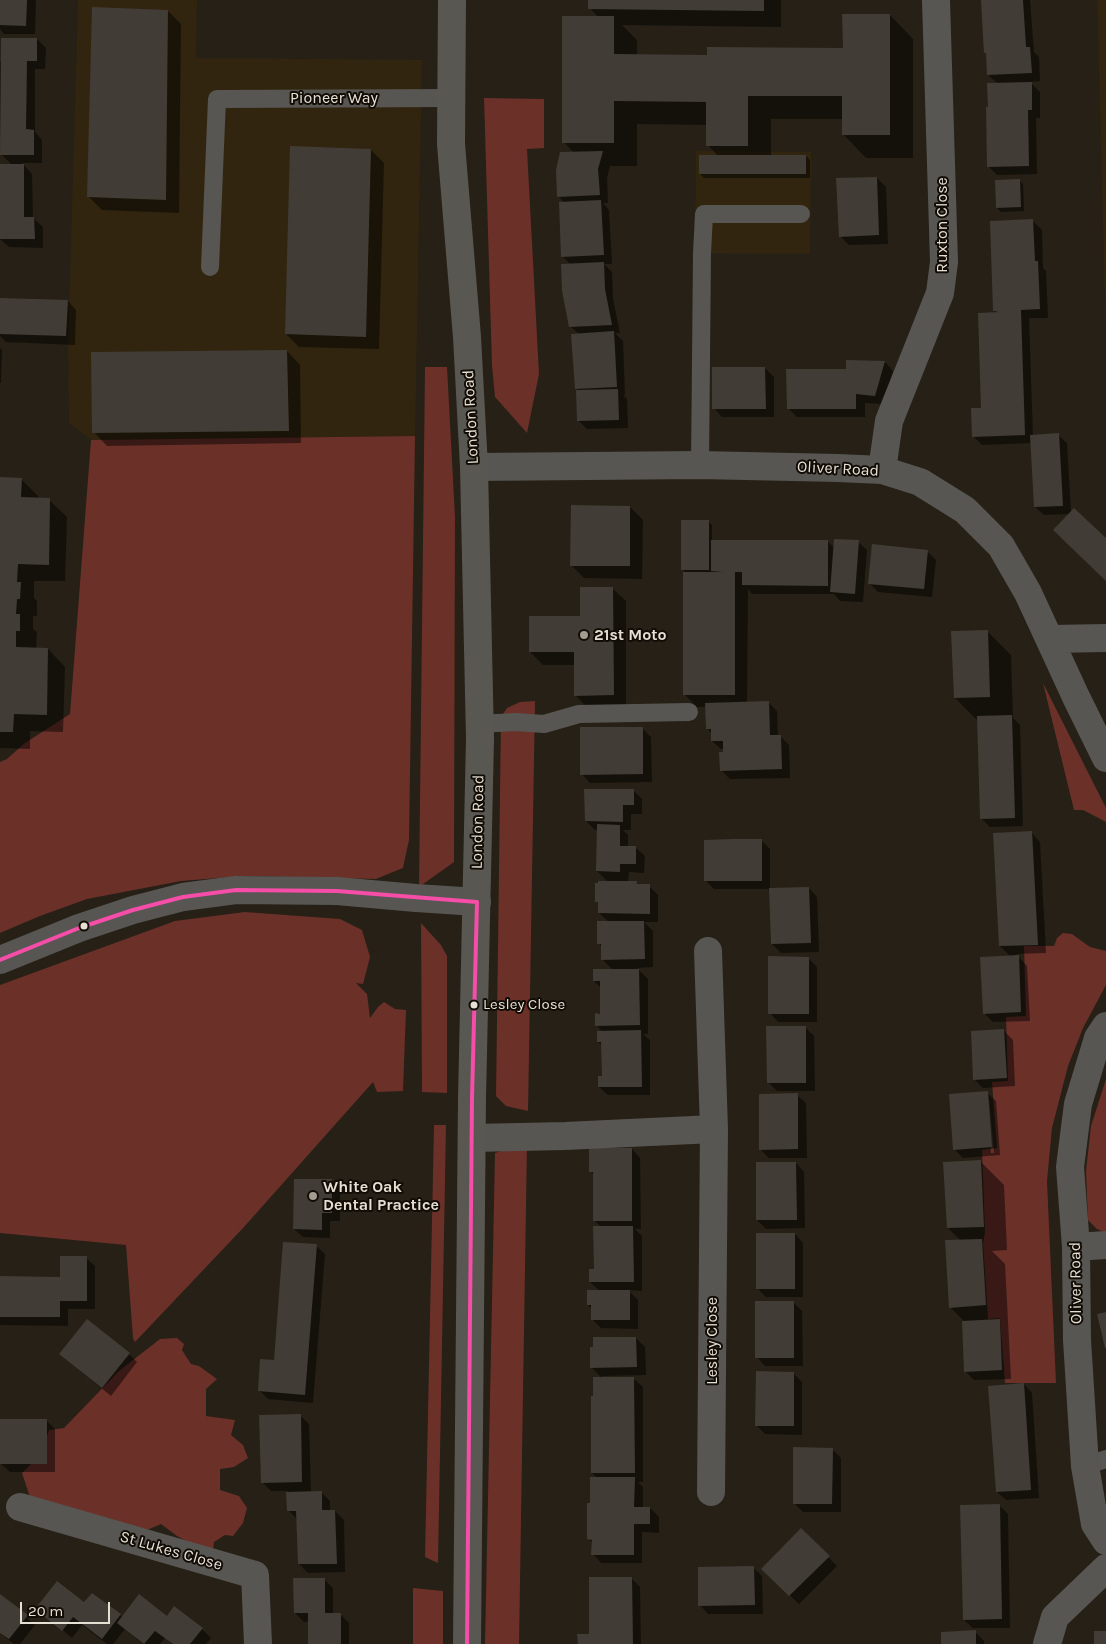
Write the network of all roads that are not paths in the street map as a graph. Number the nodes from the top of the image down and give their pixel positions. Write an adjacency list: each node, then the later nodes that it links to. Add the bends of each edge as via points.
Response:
1 (452, 0): 3 (main road, London Road)
2 (936, 0): 8 (street, Ruxton Close, via 944,262 940,293 889,421)
3 (452, 98): 5 (lane, Pioneer Way, via 217,99); 7 (main road, London Road, via 451,144)
4 (802, 214): 6 (lane, via 704,214)
5 (210, 267)
6 (700, 465): 7 (street, Oliver Road); 8 (street, Oliver Road)
7 (474, 468): 12 (main road, London Road)
8 (882, 470): 10 (street, Oliver Road, via 920,482 965,510 1001,546)
9 (1106, 638): 10 (street)
10 (1050, 639): 13 (street, Oliver Road)
11 (689, 712): 12 (lane, via 578,714 544,724)
12 (479, 724): 14 (main road, London Road)
13 (1106, 758)
14 (477, 902): 16 (street, via 337,891 236,890 182,897 133,910); 19 (main road, London Road)
15 (708, 951): 18 (street, Lesley Close)
16 (0, 960)
17 (1106, 1026): 21 (street, Oliver Road, via 1098,1038 1078,1104 1073,1140 1070,1167)
18 (714, 1129): 19 (street); 23 (street, Lesley Close)
19 (473, 1138): 28 (main road, London Road)
20 (1106, 1245): 21 (street)
21 (1076, 1247): 22 (street, Oliver Road, via 1077,1340)
22 (1095, 1462): 25 (street, Oliver Road, via 1095,1524)
23 (711, 1492)
24 (20, 1507): 27 (street, St Lukes Close, via 255,1575)
25 (1106, 1541)
26 (1106, 1568): 29 (street, via 1055,1617)
27 (258, 1644)
28 (467, 1644)
29 (1047, 1644)

